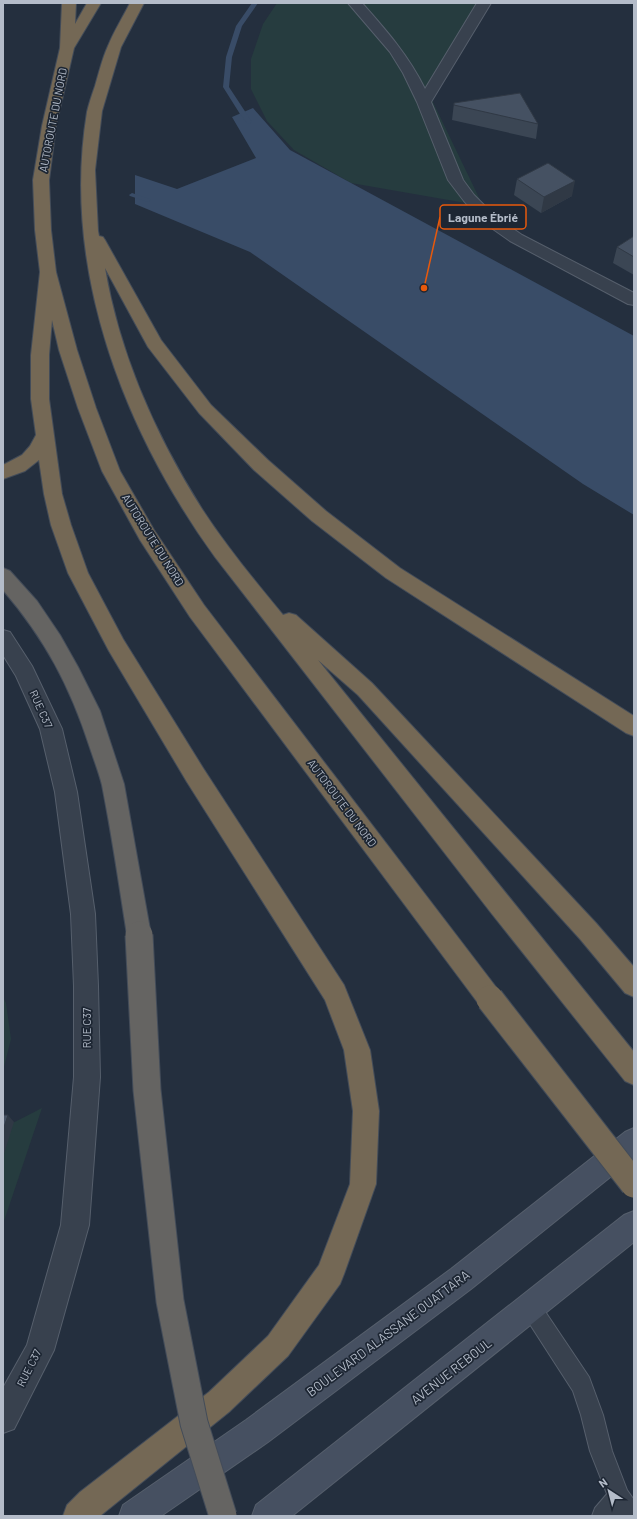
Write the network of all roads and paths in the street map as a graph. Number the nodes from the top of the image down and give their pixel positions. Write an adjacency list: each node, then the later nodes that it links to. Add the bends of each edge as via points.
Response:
1 (69, 3): 6 (highway)
2 (94, 3): 6 (highway, AUTOROUTE DU NORD)
3 (137, 3): 8 (highway, via 112,52 92,127 87,183)
4 (354, 3): 7 (street, via 395,50)
5 (484, 3): 7 (street)
6 (67, 48): 9 (highway, AUTOROUTE DU NORD, via 49,126 41,180)
7 (424, 102): 10 (street, via 456,180 469,198 490,219 516,238)
8 (90, 228): 14 (highway, via 101,293 134,397 163,459 197,516); 16 (highway, via 154,343 205,409 261,466 319,516 393,573)
9 (48, 272): 11 (highway, via 40,355 40,400); 20 (highway, AUTOROUTE DU NORD, bridge, via 68,350 87,408 111,471 147,535 197,611 490,999)
10 (634, 300)
11 (44, 437): 12 (highway, via 35,454 18,467); 25 (highway, via 52,494 78,573 116,645 195,775 335,993 357,1050 366,1111 363,1184 330,1274 278,1346 219,1402)
12 (3, 472)
13 (3, 576): 27 (highway, bridge, via 30,607 71,673 89,711 113,784 139,935 147,1090 170,1301 194,1423)
14 (245, 582): 17 (highway, via 365,689 588,931); 18 (highway, via 544,962)
15 (3, 638): 23 (street, RUE C37, via 25,672 51,729 66,792 83,914 87,1055 75,1225 40,1350)
16 (634, 727)
17 (634, 985)
18 (634, 1072)
19 (634, 1141): 26 (main road, BOULEVARD ALASSANE OUATTARA, via 461,1279 258,1431)
20 (634, 1184)
21 (634, 1225): 22 (main road, AVENUE REBOUL)
22 (530, 1308): 24 (lane, via 581,1385 601,1452); 28 (main road, AVENUE REBOUL)
23 (3, 1418)
24 (619, 1497): 29 (lane); 30 (lane)
25 (78, 1516)
26 (134, 1516)
27 (223, 1516)
28 (267, 1516)
29 (603, 1516)
30 (631, 1516)

